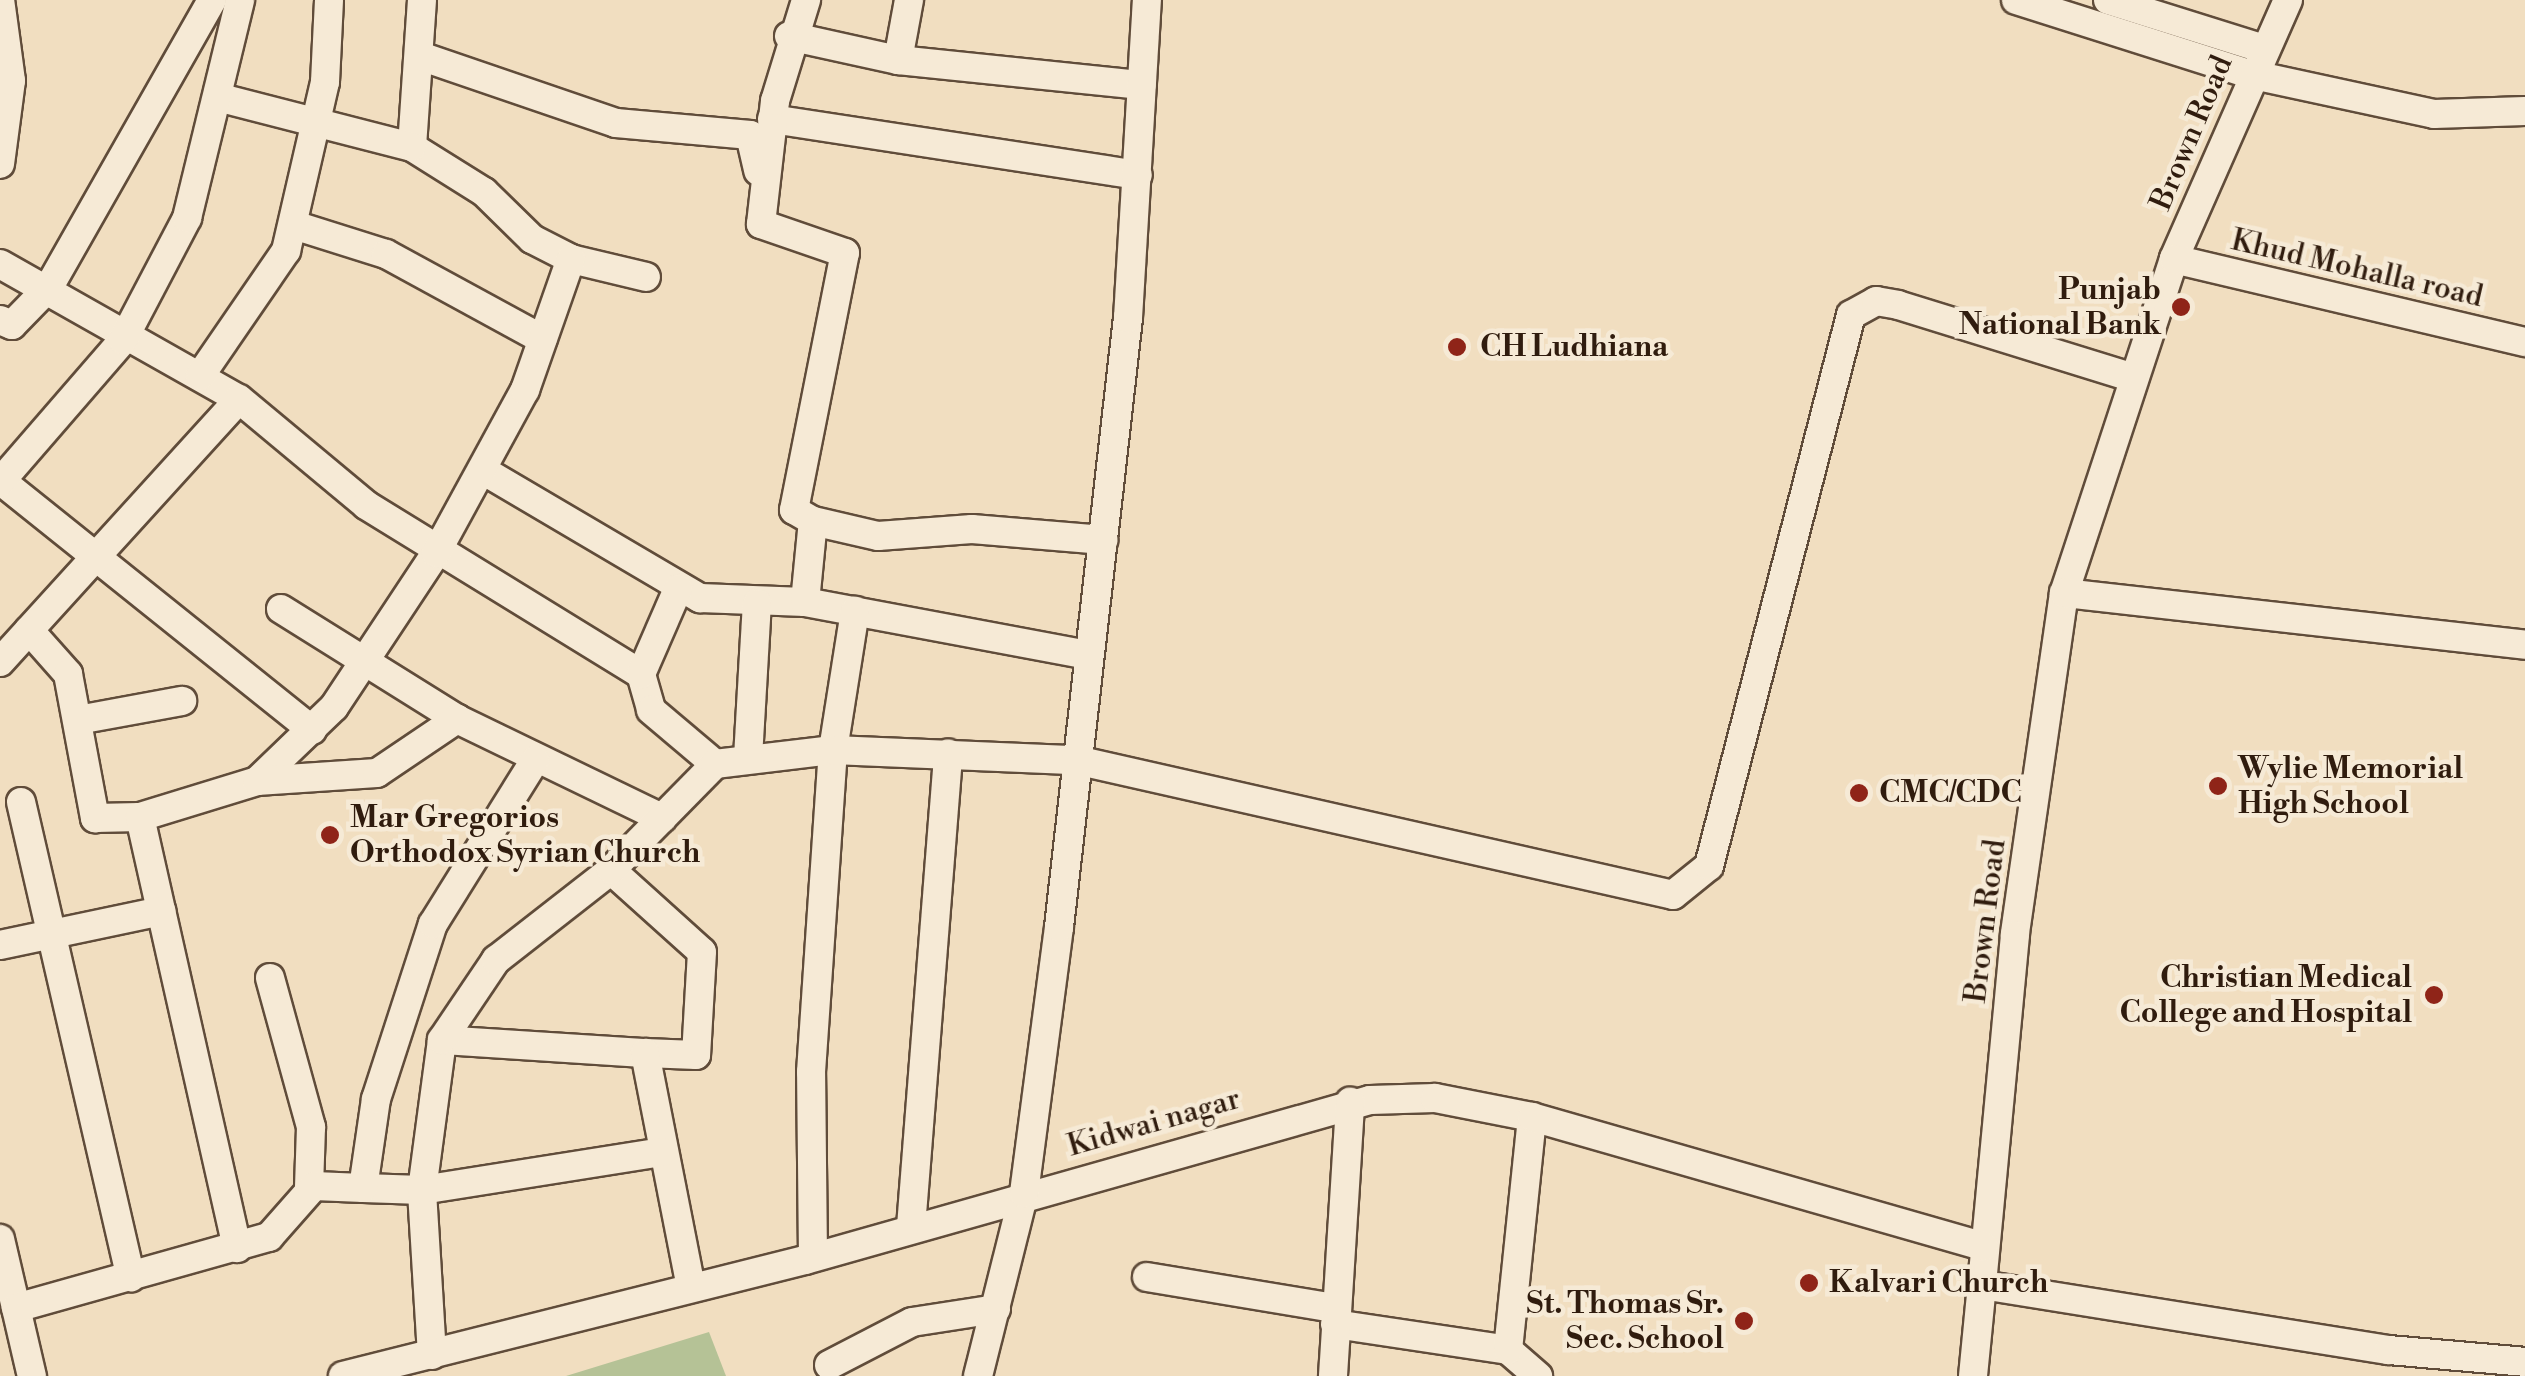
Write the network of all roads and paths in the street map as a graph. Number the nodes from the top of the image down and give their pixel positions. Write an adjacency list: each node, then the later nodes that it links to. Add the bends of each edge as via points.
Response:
1 (0, 0): 12 (street)
2 (212, 0): 32 (street)
3 (240, 0): 19 (street)
4 (329, 0): 22 (street)
5 (422, 0): 15 (street)
6 (806, 0): 13 (street)
7 (909, 0): 16 (street)
8 (1147, 0): 18 (street)
9 (2016, 0): 17 (street)
10 (2108, 0): 14 (street)
11 (2288, 0): 14 (street, Brown Road)
12 (0, 14): 24 (street, via 11,80)
13 (789, 36): 16 (street); 21 (street)
14 (2264, 48): 17 (street, Brown Road)
15 (423, 57): 23 (street); 26 (street, via 616,122 746,133)
16 (898, 60): 18 (street)
17 (2250, 74): 20 (street, via 2434,114); 29 (street, Brown Road)
18 (1142, 85): 25 (street)
19 (222, 98): 22 (street); 35 (street, via 187,218)
20 (2525, 111)
21 (772, 120): 25 (street); 26 (street)
22 (316, 124): 23 (street); 27 (street)
23 (412, 147): 28 (street)
24 (0, 164)
25 (1138, 175): 43 (street)
26 (766, 176): 42 (street, via 762,230 845,252 794,506)
27 (294, 225): 34 (street, via 386,254); 37 (street, via 263,297)
28 (571, 259): 31 (street); 34 (street)
29 (2174, 259): 36 (street, Khud Mohalla road); 38 (street, Brown Road)
30 (0, 264): 32 (street)
31 (646, 277)
32 (49, 287): 33 (street); 35 (street)
33 (4, 327)
34 (542, 339): 40 (street)
35 (123, 340): 37 (street); 41 (street)
36 (2525, 342)
37 (200, 376): 39 (street)
38 (2130, 378): 47 (street, Brown Road); 66 (street, via 1898,305 1864,304 1851,315 1709,866 1684,891 1404,840)
39 (239, 399): 44 (street); 45 (street)
40 (484, 471): 44 (street); 46 (street)
41 (0, 481): 45 (street)
42 (813, 521): 43 (street, via 878,536 972,529); 48 (street)
43 (1104, 540): 54 (street)
44 (436, 553): 55 (street); 57 (street)
45 (90, 556): 52 (street); 61 (street)
46 (678, 590): 49 (street); 57 (street)
47 (2064, 594): 53 (street); 88 (street, Brown Road)
48 (804, 602): 49 (street); 51 (street)
49 (757, 603): 64 (street)
50 (281, 608): 55 (street)
51 (855, 610): 54 (street); 62 (street)
52 (29, 630): 56 (street); 60 (street, via 64,662)
53 (2525, 645)
54 (1088, 655): 66 (street)
55 (367, 660): 59 (street); 61 (street)
56 (0, 662)
57 (641, 674): 67 (street, via 651,710)
58 (182, 701): 60 (street)
59 (457, 719): 65 (street); 68 (street, via 377,773)
60 (78, 720): 70 (street, via 92,814)
61 (312, 730): 68 (street)
62 (833, 750): 63 (street); 64 (street); 90 (street, via 812,1072)
63 (948, 753): 66 (street); 86 (street)
64 (748, 758): 67 (street)
65 (535, 760): 71 (street); 83 (street, via 433,924 376,1098)
66 (1076, 760): 85 (street)
67 (715, 764): 71 (street)
68 (257, 781): 70 (street)
69 (20, 802): 74 (street)
70 (140, 817): 73 (street)
71 (662, 818): 72 (street)
72 (611, 870): 77 (street, via 508,948); 78 (street, via 702,952 696,1055)
73 (161, 910): 74 (street); 89 (street)
74 (51, 934): 75 (street); 91 (street)
75 (0, 945)
76 (270, 978): 82 (street, via 311,1127)
77 (442, 1040): 78 (street); 84 (street)
78 (645, 1053): 81 (street)
79 (1350, 1102): 80 (street, Kidwai nagar, via 1422,1097); 85 (street, Kidwai nagar); 97 (street)
80 (1532, 1117): 88 (street, Kidwai nagar); 98 (street)
81 (662, 1152): 84 (street); 94 (street)
82 (309, 1188): 83 (street); 89 (street, via 276,1233)
83 (363, 1188): 84 (street)
84 (422, 1190): 100 (street)
85 (1024, 1194): 86 (street, Kidwai nagar); 96 (street)
86 (911, 1227): 90 (street, Kidwai nagar)
87 (0, 1239): 95 (street)
88 (1984, 1247): 93 (street, Brown Road)
89 (237, 1248): 91 (street)
90 (813, 1257): 94 (street, Kidwai nagar)
91 (131, 1277): 95 (street)
92 (1146, 1277): 97 (street)
93 (1982, 1285): 99 (street, via 2390,1350); 107 (street, Brown Road)
94 (690, 1288): 100 (street, Kidwai nagar)
95 (16, 1308): 102 (street)
96 (996, 1309): 101 (street, via 912,1322); 104 (street)
97 (1335, 1316): 98 (street); 105 (street)
98 (1508, 1350): 106 (street)
99 (2525, 1362)
100 (424, 1363): 103 (street, Kidwai nagar)
101 (829, 1365)
102 (32, 1376)
103 (343, 1376)
104 (978, 1376)
105 (1333, 1376)
106 (1538, 1376)
107 (1974, 1376)

